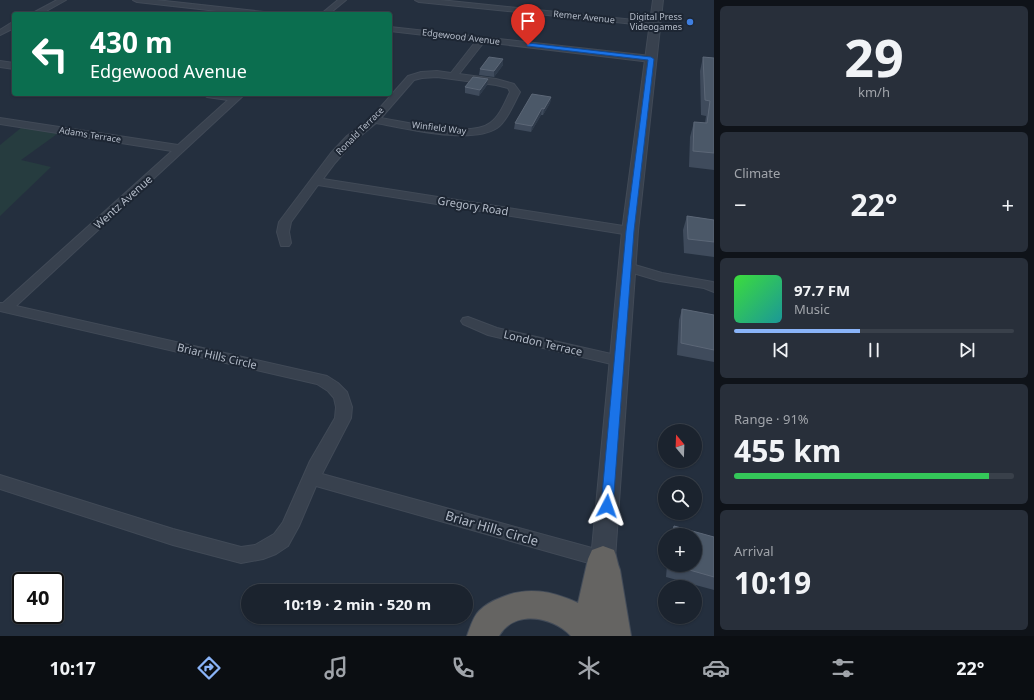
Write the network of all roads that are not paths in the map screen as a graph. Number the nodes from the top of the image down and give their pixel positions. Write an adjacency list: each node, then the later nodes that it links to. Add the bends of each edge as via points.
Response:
1 (62, 0): 6 (street)
2 (137, 0): 7 (street)
3 (342, 0): 8 (street)
4 (419, 0): 9 (street, Remer Avenue)
5 (658, 0): 9 (street)
6 (38, 12)
7 (246, 12)
8 (327, 12)
9 (654, 24): 14 (street)
10 (12, 26): 12 (street)
11 (392, 28): 13 (street, Edgewood Avenue)
12 (0, 32)
13 (482, 40): 14 (street, Edgewood Avenue); 17 (street)
14 (651, 59): 23 (street)
15 (0, 64): 16 (street)
16 (12, 66)
17 (453, 76): 19 (street, Ronald Terrace, via 429,74 411,78); 19 (street, Winfield Way, via 500,82 511,86 515,92 494,125 479,131 454,132)
18 (237, 96): 21 (street, Wentz Avenue)
19 (374, 120): 22 (street, Ronald Terrace, via 351,138)
20 (0, 121): 21 (street, Adams Terrace)
21 (181, 149): 28 (street, Wentz Avenue)
22 (316, 181): 23 (street, Gregory Road); 24 (street, Ronald Terrace, via 285,222)
23 (630, 231): 25 (street)
24 (285, 243)
25 (627, 272): 26 (street); 27 (street); 30 (street)
26 (714, 288)
27 (714, 292)
28 (3, 308): 31 (street, Briar Hills Circle, via 322,380 341,396 344,412 340,425)
29 (468, 321): 30 (street, London Terrace, via 493,332)
30 (620, 361): 33 (street)
31 (311, 478): 32 (street, Briar Hills Circle, via 290,526 281,540 256,553 241,554 173,537); 33 (street, Briar Hills Circle)
32 (0, 482)
33 (603, 559): 34 (highway)
34 (595, 635): 35 (highway, via 562,610 534,604 521,606 497,616 490,622)
35 (483, 636)

